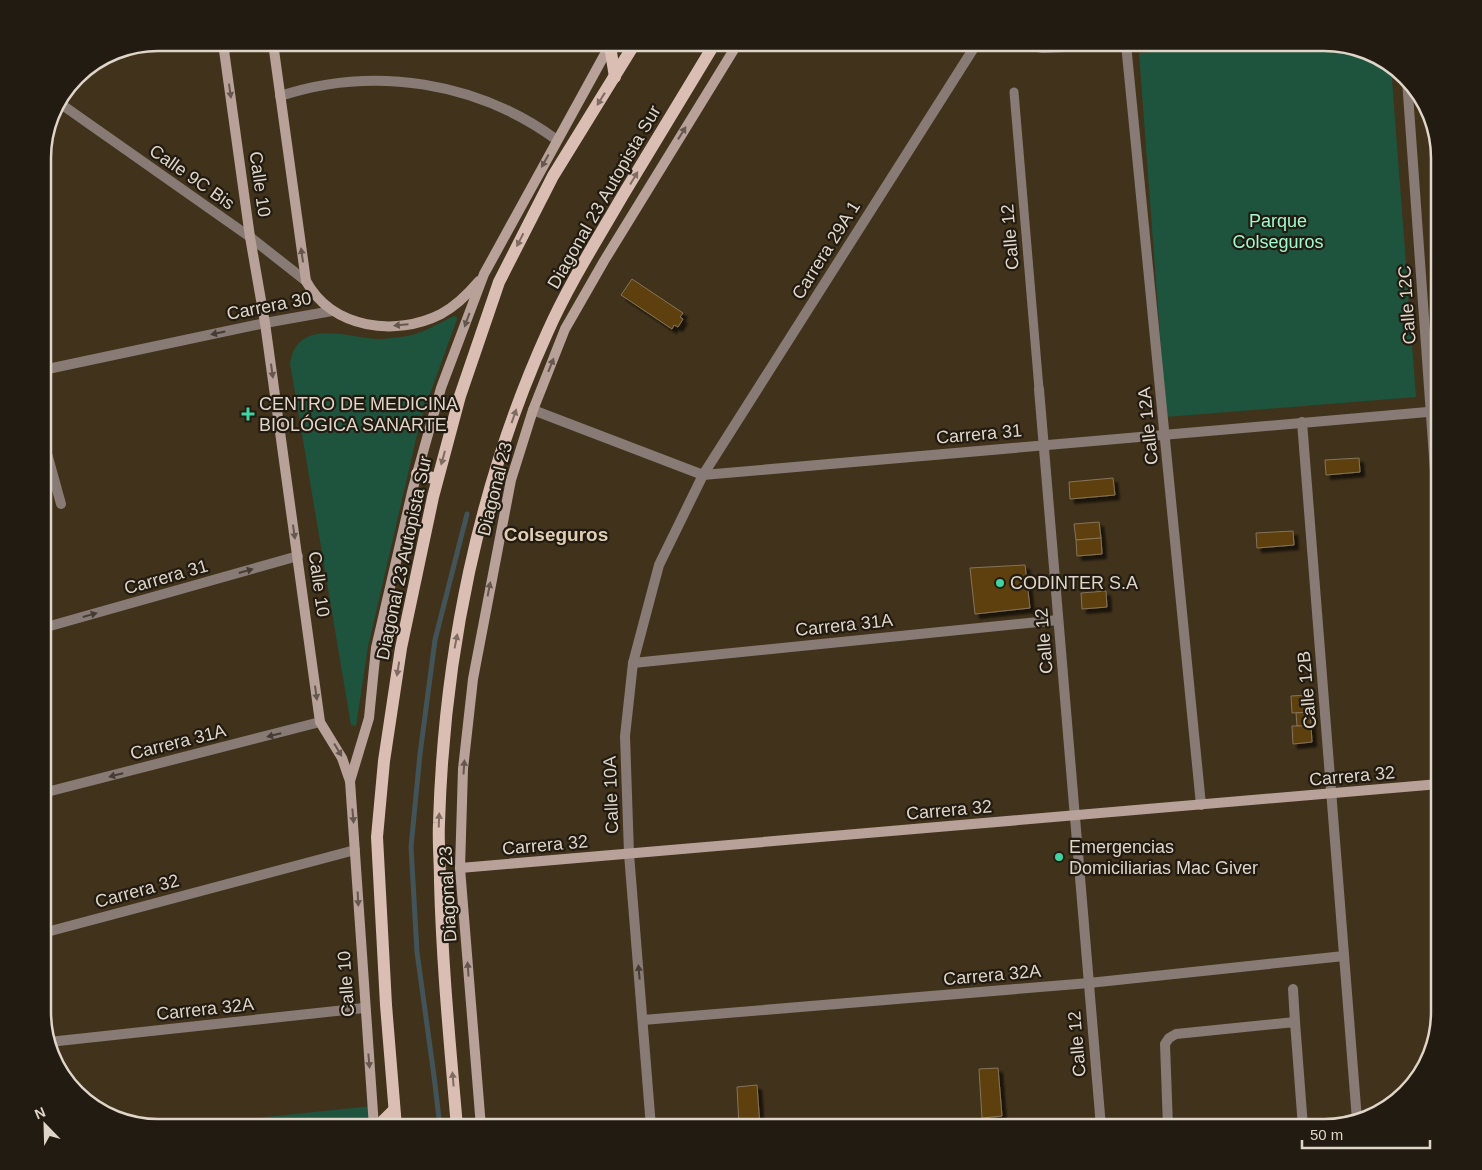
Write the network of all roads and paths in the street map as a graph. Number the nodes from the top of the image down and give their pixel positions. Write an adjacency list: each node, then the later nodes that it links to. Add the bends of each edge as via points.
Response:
1 (224, 51): 16 (street, Calle 10, one-way to 16)
2 (274, 51): 13 (street, Calle 10)
3 (609, 51): 15 (street)
4 (613, 51): 10 (main road)
5 (630, 51): 10 (main road, Diagonal 23 Autopista Sur)
6 (710, 51): 61 (main road, Diagonal 23 Autopista Sur, one-way to 6, via 445,991 439,825 452,665 481,521 520,396 549,329 588,254)
7 (732, 51): 24 (street, Diagonal 23, one-way to 7, via 565,329)
8 (971, 51): 31 (street, Carrera 29A 1)
9 (1127, 51): 27 (street, Calle 12A)
10 (615, 77): 32 (main road, Diagonal 23 Autopista Sur, one-way to 32, via 553,176 499,282 460,396)
11 (1014, 92): 23 (lane, Calle 12)
12 (1408, 92): 21 (street, Calle 12C)
13 (280, 96): 15 (street, via 336,83 380,80 424,84 467,94 508,110); 18 (street, Calle 10, one-way to 13)
14 (65, 107): 16 (street, Calle 9C Bis)
15 (557, 140): 17 (street, one-way to 17)
16 (250, 237): 18 (street, Calle 9C Bis); 20 (street, Calle 10)
17 (484, 274): 19 (street, Carrera 30, one-way to 19, via 466,296 444,313 426,321 387,327 368,325); 30 (street, one-way to 30, via 441,388)
18 (306, 281): 19 (street, Calle 10, via 321,303)
19 (332, 311): 20 (street, Carrera 30)
20 (265, 323): 22 (street, Carrera 30, one-way to 22); 34 (street, Calle 10, one-way to 34)
21 (1431, 365)
22 (51, 368)
23 (1039, 389): 28 (street, Calle 12)
24 (533, 410): 31 (street, Carrera 31); 47 (street, Diagonal 23, one-way to 24, via 463,769 473,679 511,480)
25 (1431, 412): 26 (street, Carrera 31)
26 (1302, 422): 27 (street, Carrera 31); 42 (street, Calle 12B)
27 (1165, 435): 28 (street, Carrera 31); 43 (street, Calle 12A)
28 (1043, 445): 31 (street, Carrera 31); 35 (street, Calle 12)
29 (51, 468): 33 (street)
30 (417, 474): 32 (main road); 39 (street, via 376,648 368,718)
31 (703, 475): 37 (street, Calle 10A, via 659,565)
32 (437, 479): 56 (main road, Diagonal 23 Autopista Sur, one-way to 56, via 401,648 384,762 378,837)
33 (61, 504)
34 (298, 556): 36 (street, Carrera 31, one-way to 34); 38 (street, Calle 10, one-way to 38)
35 (1058, 620): 37 (street, Carrera 31A); 44 (street, Calle 12)
36 (51, 626)
37 (633, 663): 46 (street, Calle 10A, via 625,736)
38 (320, 722): 39 (street, Calle 10, one-way to 39, via 342,758); 41 (street, Carrera 31A, one-way to 41)
39 (350, 781): 45 (street, Calle 10, one-way to 45)
40 (1431, 785): 42 (street, Carrera 32)
41 (51, 791)
42 (1331, 794): 43 (street, Carrera 32); 49 (street, Calle 12B)
43 (1201, 805): 44 (street, Carrera 32)
44 (1074, 815): 46 (street, Carrera 32); 50 (street, Calle 12)
45 (356, 850): 48 (street, Carrera 32); 52 (street, Calle 10, one-way to 52)
46 (630, 854): 47 (street, Carrera 32); 53 (street, Calle 10A, one-way to 46)
47 (460, 868): 62 (street, Diagonal 23, one-way to 47)
48 (51, 931)
49 (1344, 956): 50 (street, Carrera 32A); 57 (street, Calle 12B)
50 (1088, 983): 53 (street, Carrera 32A); 64 (street, Calle 12)
51 (1293, 989): 54 (street)
52 (364, 1008): 55 (street, Carrera 32A); 58 (street, Calle 10, one-way to 58)
53 (643, 1020): 63 (street, Calle 10A)
54 (1295, 1022): 65 (street, via 1176,1034 1169,1038 1165,1044); 66 (street)
55 (55, 1041)
56 (394, 1110): 59 (main road); 60 (main road)
57 (1356, 1114)
58 (375, 1119)
59 (385, 1119)
60 (395, 1119)
61 (456, 1119)
62 (480, 1119)
63 (650, 1119)
64 (1099, 1119)
65 (1168, 1119)
66 (1302, 1119)

